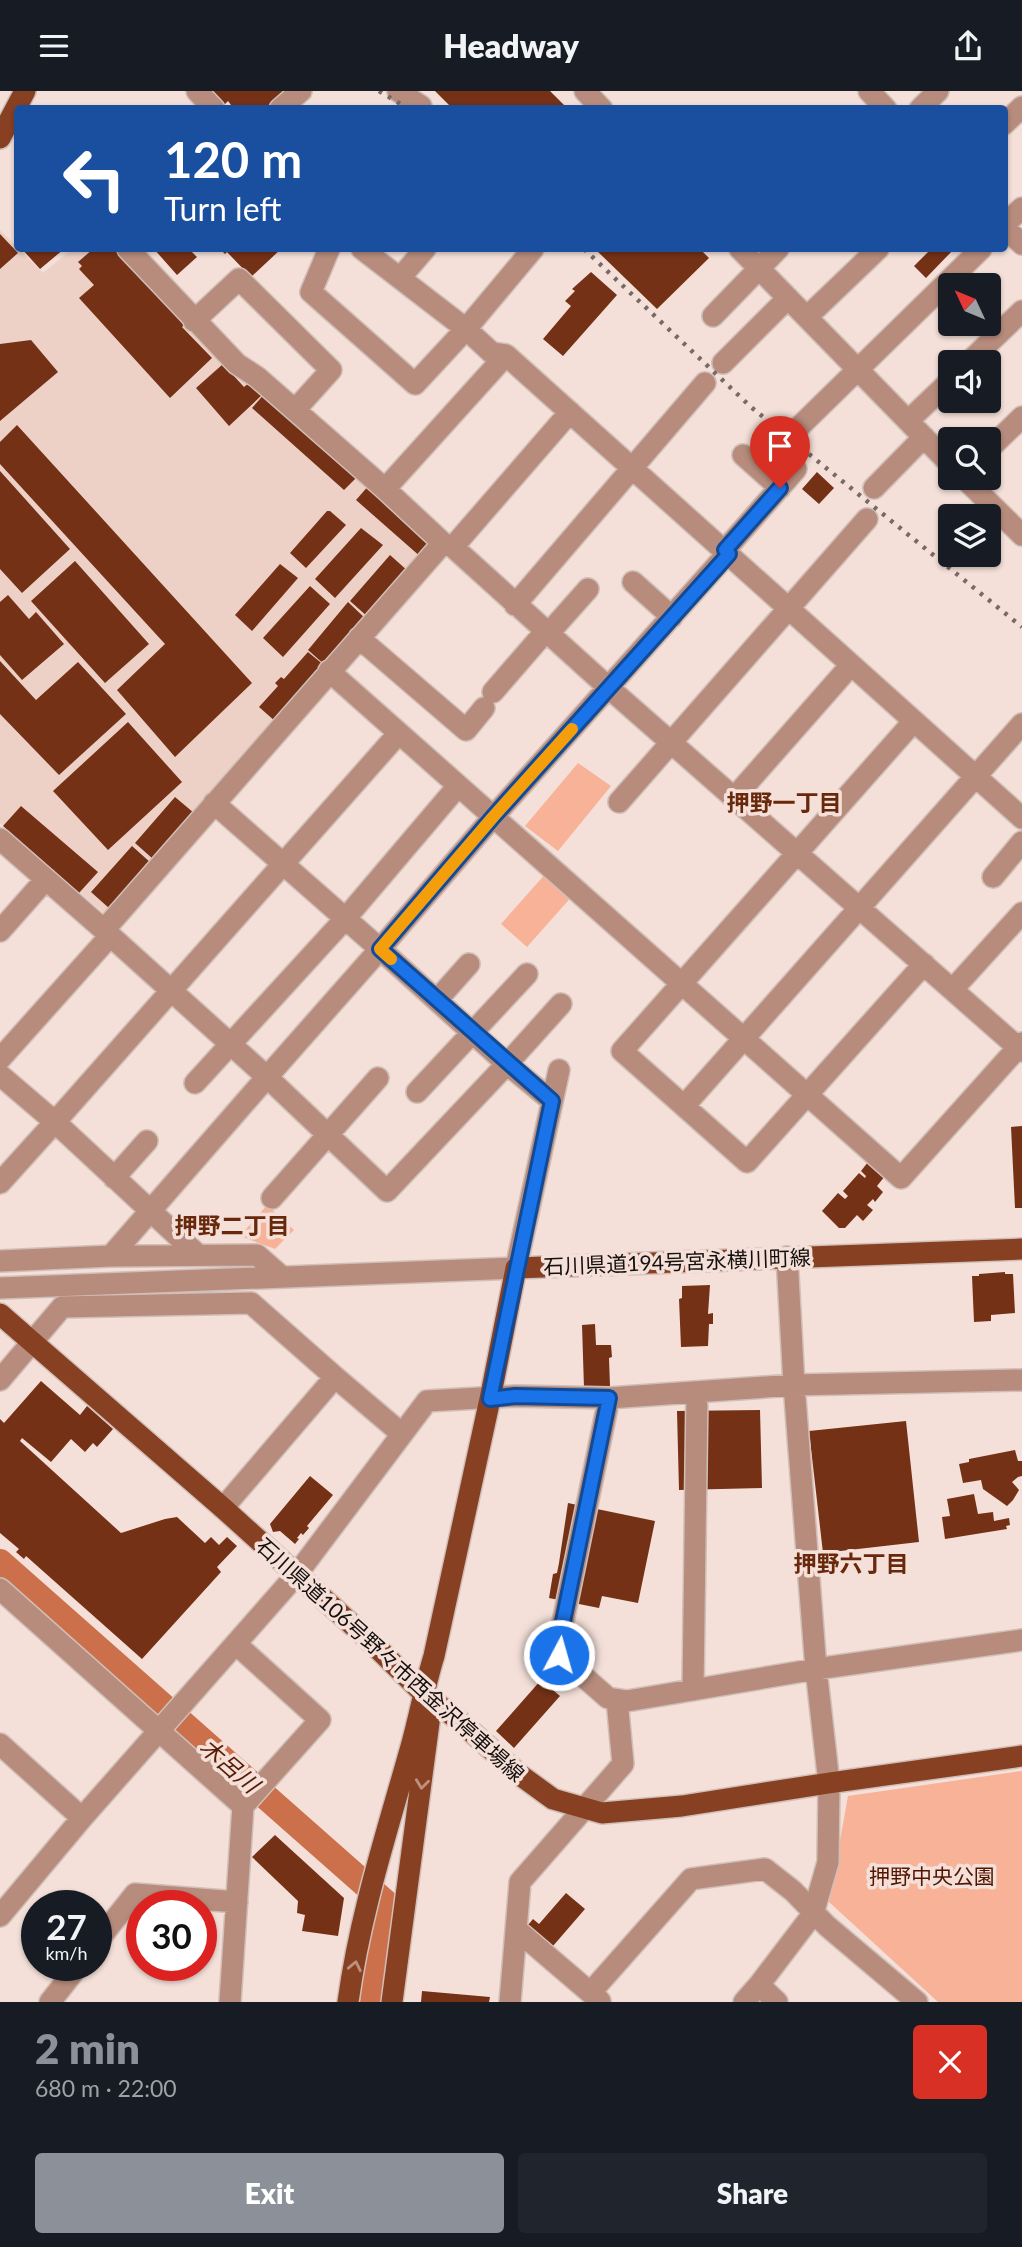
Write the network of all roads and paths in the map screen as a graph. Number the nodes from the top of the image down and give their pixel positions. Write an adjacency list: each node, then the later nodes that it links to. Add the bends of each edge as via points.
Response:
1 (197, 91): 7 (street)
2 (301, 91): 8 (street)
3 (398, 91): 9 (street)
4 (585, 91): 10 (street)
5 (869, 91): 11 (street)
6 (938, 91): 12 (street)
7 (210, 105)
8 (285, 105)
9 (419, 105)
10 (598, 105)
11 (882, 105)
12 (924, 105)
13 (1022, 107): 14 (street)
14 (1008, 120)
15 (14, 122): 16 (main road)
16 (0, 138)
17 (1022, 208): 18 (street)
18 (1008, 222)
19 (1008, 230): 20 (street)
20 (1022, 244)
21 (131, 252): 36 (street)
22 (328, 252): 37 (street, via 311,292 415,384)
23 (366, 252): 31 (street)
24 (422, 252): 31 (street)
25 (530, 252): 37 (street)
26 (743, 252): 30 (street)
27 (775, 252): 30 (street)
28 (875, 252): 35 (street)
29 (978, 252): 41 (street)
30 (758, 268): 32 (street); 34 (street)
31 (400, 278): 37 (street)
32 (788, 298): 35 (street); 40 (street)
33 (1022, 311): 38 (street)
34 (713, 316)
35 (807, 317): 41 (street)
36 (194, 321): 44 (street, via 237,364); 44 (street, via 239,279 331,370)
37 (466, 329): 39 (street, via 492,353)
38 (981, 350)
39 (506, 355): 45 (street); 57 (street)
40 (723, 363)
41 (859, 370): 47 (street); 48 (street)
42 (705, 383): 53 (street)
43 (938, 393): 47 (street)
44 (295, 409): 57 (street)
45 (570, 412): 53 (street); 61 (street)
46 (1022, 417): 50 (street)
47 (908, 422): 49 (street)
48 (796, 430)
49 (924, 437): 51 (street); 56 (street)
50 (1001, 437)
51 (938, 452)
52 (743, 455): 55 (street)
53 (633, 468): 62 (street); 65 (street)
54 (796, 469): 55 (street)
55 (780, 488): 62 (street)
56 (874, 488)
57 (385, 489): 61 (street)
58 (977, 490): 60 (street)
59 (867, 519): 66 (street)
60 (1019, 527)
61 (448, 545): 65 (street); 69 (street)
62 (727, 552): 66 (street); 67 (street)
63 (633, 582): 67 (street)
64 (588, 589): 68 (street)
65 (515, 605): 68 (street)
66 (789, 609): 70 (street); 76 (street)
67 (672, 617): 72 (street)
68 (547, 633): 69 (street, via 466,730); 72 (street)
69 (359, 638): 71 (street)
70 (851, 665): 73 (street); 79 (street)
71 (329, 671): 75 (street); 81 (street)
72 (609, 688): 76 (street); 82 (street)
73 (914, 721): 77 (street); 86 (street)
74 (1022, 724): 77 (street)
75 (399, 733): 78 (street); 87 (street)
76 (671, 743): 79 (street); 80 (street)
77 (976, 777): 83 (street); 90 (street)
78 (458, 786): 82 (street); 92 (street)
79 (734, 798): 86 (street)
80 (619, 802)
81 (214, 803): 87 (street); 94 (street)
82 (493, 817): 95 (street); 99 (street)
83 (1022, 818)
84 (0, 839): 89 (street)
85 (1022, 842): 88 (street)
86 (799, 853): 90 (street); 99 (street)
87 (284, 865): 92 (street); 101 (street)
88 (993, 877)
89 (46, 879): 93 (street); 94 (street)
90 (859, 907): 97 (street); 105 (street)
91 (1022, 913): 100 (street)
92 (345, 919): 95 (street); 106 (street)
93 (0, 931)
94 (107, 933): 101 (street); 108 (street)
95 (380, 949): 102 (street); 112 (street)
96 (468, 964): 102 (street)
97 (924, 964): 100 (street); 116 (street)
98 (527, 974): 104 (street)
99 (682, 981): 105 (street); 118 (street, via 622,1051)
100 (953, 989): 107 (street)
101 (172, 992): 106 (street); 119 (street)
102 (437, 1000): 104 (street)
103 (561, 1004): 109 (street)
104 (472, 1031): 109 (street); 115 (street)
105 (746, 1038): 116 (street); 118 (street)
106 (231, 1045): 112 (street); 114 (street)
107 (1021, 1047): 116 (street, via 901,1178)
108 (0, 1059)
109 (507, 1063): 117 (street); 120 (street, via 387,1191)
110 (559, 1070): 117 (street)
111 (0, 1075): 119 (street)
112 (267, 1077): 120 (street); 125 (street)
113 (378, 1078): 120 (street)
114 (195, 1083)
115 (417, 1092)
116 (809, 1095): 118 (street, via 747,1163)
117 (552, 1101): 131 (street)
118 (684, 1106)
119 (55, 1122): 122 (street); 123 (street)
120 (327, 1134): 124 (street)
121 (147, 1140): 122 (street)
122 (114, 1178): 125 (street)
123 (0, 1183)
124 (272, 1198)
125 (150, 1211): 127 (street); 128 (street)
126 (1022, 1249): 129 (main road, 石川県道194号宮永横川町線)
127 (198, 1255): 128 (street); 133 (street, via 257,1255)
128 (111, 1256): 130 (street)
129 (787, 1257): 131 (main road, 石川県道194号宮永横川町線); 141 (street)
130 (0, 1261)
131 (516, 1268): 133 (street); 144 (main road, 石川県道194号宮永横川町線)
132 (256, 1277): 133 (street); 134 (street); 135 (street)
133 (282, 1277)
134 (0, 1287)
135 (251, 1303): 137 (street, via 62,1307); 138 (street)
136 (0, 1314): 137 (main road, 石川県道106号野々市西金沢停車場線)
137 (34, 1342): 140 (street); 146 (main road, 石川県道106号野々市西金沢停車場線)
138 (335, 1377): 145 (street); 146 (street)
139 (1022, 1380): 141 (street)
140 (0, 1381)
141 (794, 1385): 142 (street); 151 (street)
142 (697, 1393): 143 (street); 152 (street)
143 (609, 1398): 144 (street); 154 (street, via 559,1655 608,1698)
144 (490, 1399): 145 (street, via 427,1401); 153 (main road, 石川県道194号宮永横川町線)
145 (402, 1434): 147 (street)
146 (223, 1508): 147 (main road, 石川県道106号野々市西金沢停車場線)
147 (297, 1574): 150 (street); 153 (main road, 石川県道106号野々市西金沢停車場線)
148 (0, 1589): 155 (street)
149 (1022, 1640): 151 (street)
150 (236, 1644): 155 (street); 159 (street, via 320,1720)
151 (816, 1669): 152 (street); 158 (street)
152 (693, 1690): 154 (street)
153 (423, 1693): 160 (main road, 石川県道106号野々市西金沢停車場線, via 552,1799); 172 (main road, 石川県道194号宮永横川町線, one-way to 153, via 374,1871); 173 (main road, 石川県道194号宮永横川町線, one-way to 173, via 430,1716)
154 (617, 1700): 160 (street, via 623,1764)
155 (161, 1729): 159 (street); 161 (street)
156 (0, 1744): 161 (street)
157 (1022, 1756): 158 (main road, 石川県道106号野々市西金沢停車場線)
158 (828, 1783): 160 (main road, 石川県道106号野々市西金沢停車場線, via 682,1806 602,1813); 164 (street, via 828,1862)
159 (245, 1804): 162 (street)
160 (583, 1809): 166 (street, via 520,1882)
161 (82, 1818): 163 (street)
162 (237, 1902): 165 (street, via 135,1894); 171 (street)
163 (4, 1904)
164 (813, 1913): 168 (street); 169 (street, via 765,1869 691,1879); 177 (street)
165 (112, 1923)
166 (517, 1930): 169 (street); 174 (street)
167 (66, 1981): 170 (street)
168 (759, 1985): 175 (street); 176 (street)
169 (596, 1997)
170 (50, 2002)
171 (230, 2002)
172 (348, 2002)
173 (392, 2002)
174 (510, 2002)
175 (744, 2002)
176 (777, 2002)
177 (917, 2002)

